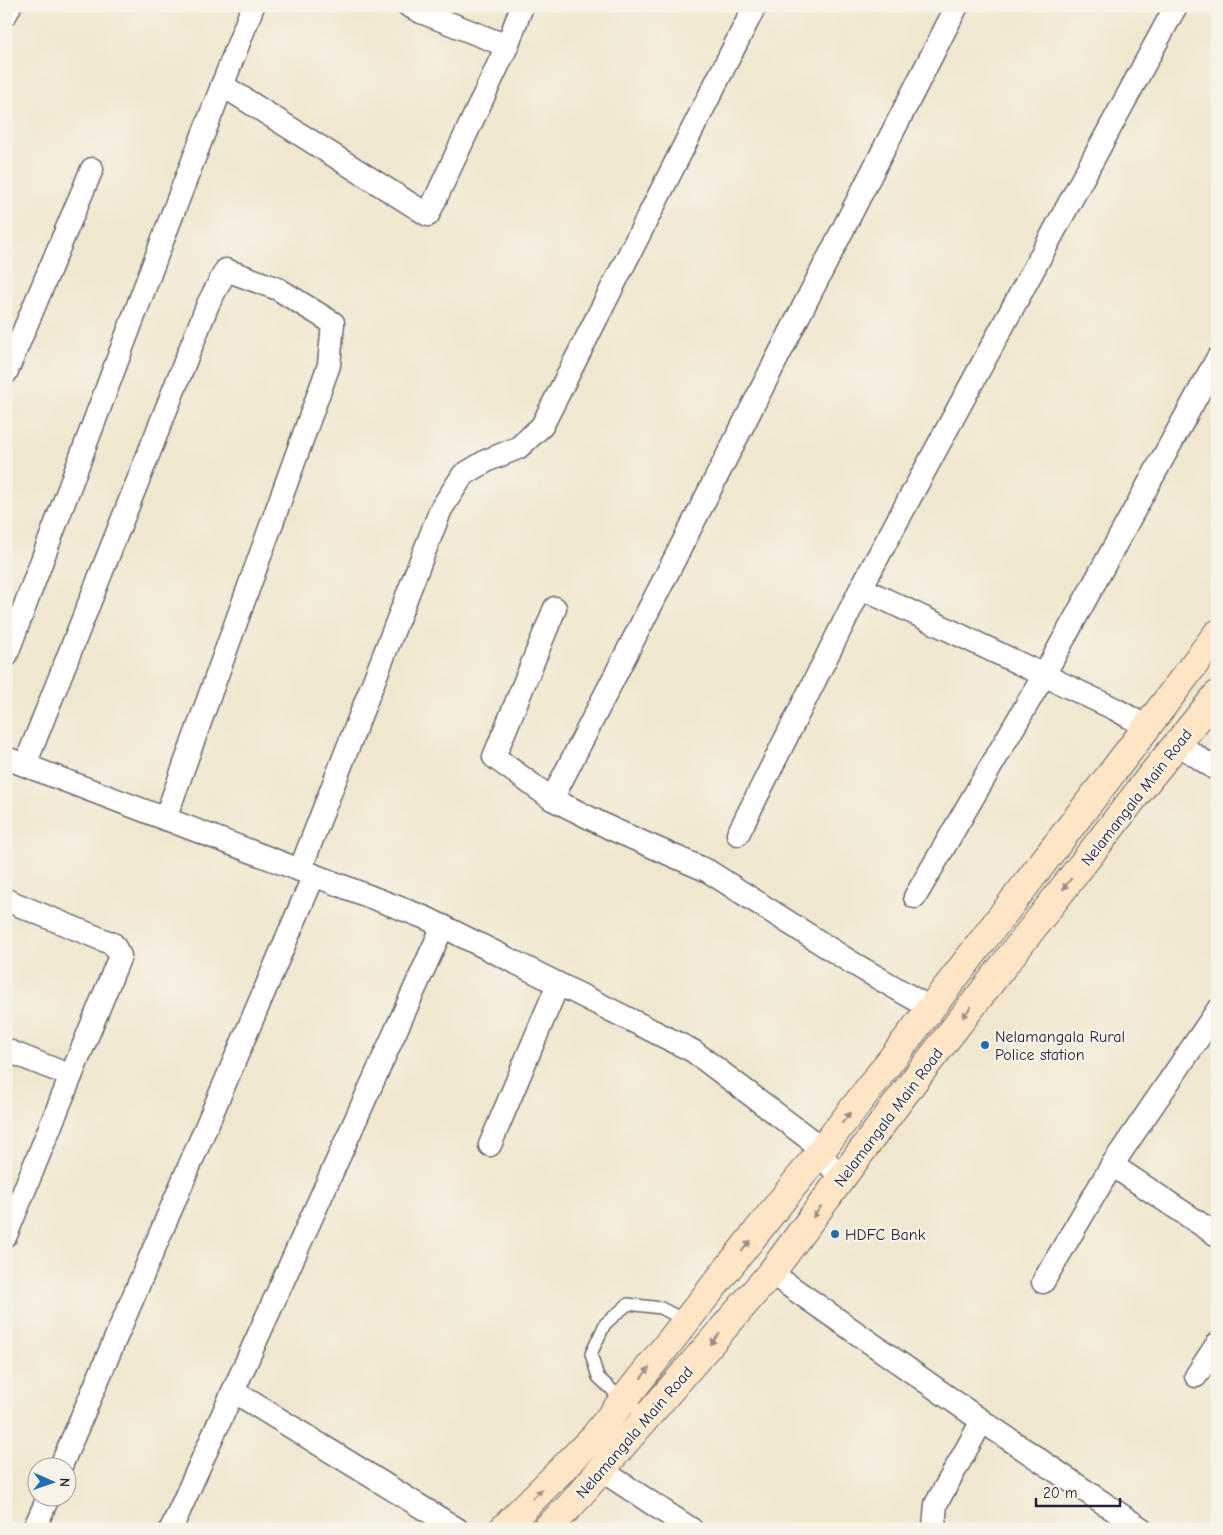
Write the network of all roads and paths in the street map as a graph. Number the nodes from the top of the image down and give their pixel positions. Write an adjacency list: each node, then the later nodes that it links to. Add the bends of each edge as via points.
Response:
1 (10, 6): 8 (street)
2 (253, 6): 10 (street)
3 (409, 6): 9 (street)
4 (522, 6): 9 (street)
5 (755, 6): 27 (street, via 542,426 518,448 463,475 441,509)
6 (957, 6): 24 (street)
7 (1176, 6): 14 (street)
8 (6, 14)
9 (507, 46): 10 (street, via 428,215)
10 (222, 85): 17 (street)
11 (92, 169): 13 (street)
12 (1217, 359): 18 (street)
13 (6, 374)
14 (861, 588): 18 (street); 26 (street)
15 (555, 608): 24 (street, via 494,757)
16 (1217, 634): 20 (main road)
17 (6, 656)
18 (1044, 674): 20 (street); 28 (street)
19 (1217, 695): 21 (main road, Nelamangala Main Road)
20 (1147, 727): 32 (main road)
21 (1178, 743): 23 (street); 39 (main road, Nelamangala Main Road, one-way to 39)
22 (16, 762): 25 (street); 25 (street, via 226,270 278,289 333,323 329,365)
23 (1217, 770)
24 (552, 799): 32 (street, via 708,870 849,961)
25 (165, 819): 27 (street)
26 (738, 834)
27 (307, 872): 30 (street); 51 (street)
28 (915, 897)
29 (6, 900): 35 (street, via 114,944 120,956)
30 (443, 926): 31 (street); 47 (street)
31 (558, 984): 36 (street); 37 (street, via 693,1051 808,1138)
32 (930, 1008): 37 (main road, one-way to 32)
33 (1217, 1011): 38 (street)
34 (6, 1050): 35 (street)
35 (72, 1076): 40 (street)
36 (490, 1145)
37 (820, 1152): 39 (street); 44 (main road, one-way to 37)
38 (1112, 1165): 41 (street); 43 (street)
39 (841, 1179): 42 (main road, Nelamangala Main Road, one-way to 42)
40 (7, 1231)
41 (1217, 1235)
42 (771, 1273): 49 (main road, Nelamangala Main Road, one-way to 49); 50 (street)
43 (1043, 1282)
44 (686, 1321): 48 (main road, one-way to 44); 48 (lane, via 661,1308 628,1304 605,1324 591,1354 598,1377)
45 (1217, 1344): 46 (street)
46 (1196, 1376)
47 (233, 1391): 55 (street); 56 (street)
48 (624, 1400): 49 (lane); 57 (main road, one-way to 48, via 596,1436)
49 (648, 1417): 52 (main road, Nelamangala Main Road)
50 (982, 1421): 60 (street, via 936,1504); 61 (street)
51 (64, 1458)
52 (601, 1470): 58 (main road, Nelamangala Main Road); 59 (street)
53 (43, 1508): 54 (street)
54 (34, 1529)
55 (171, 1529)
56 (456, 1529)
57 (503, 1529)
58 (546, 1529)
59 (691, 1529)
60 (936, 1529)
61 (1142, 1529)

